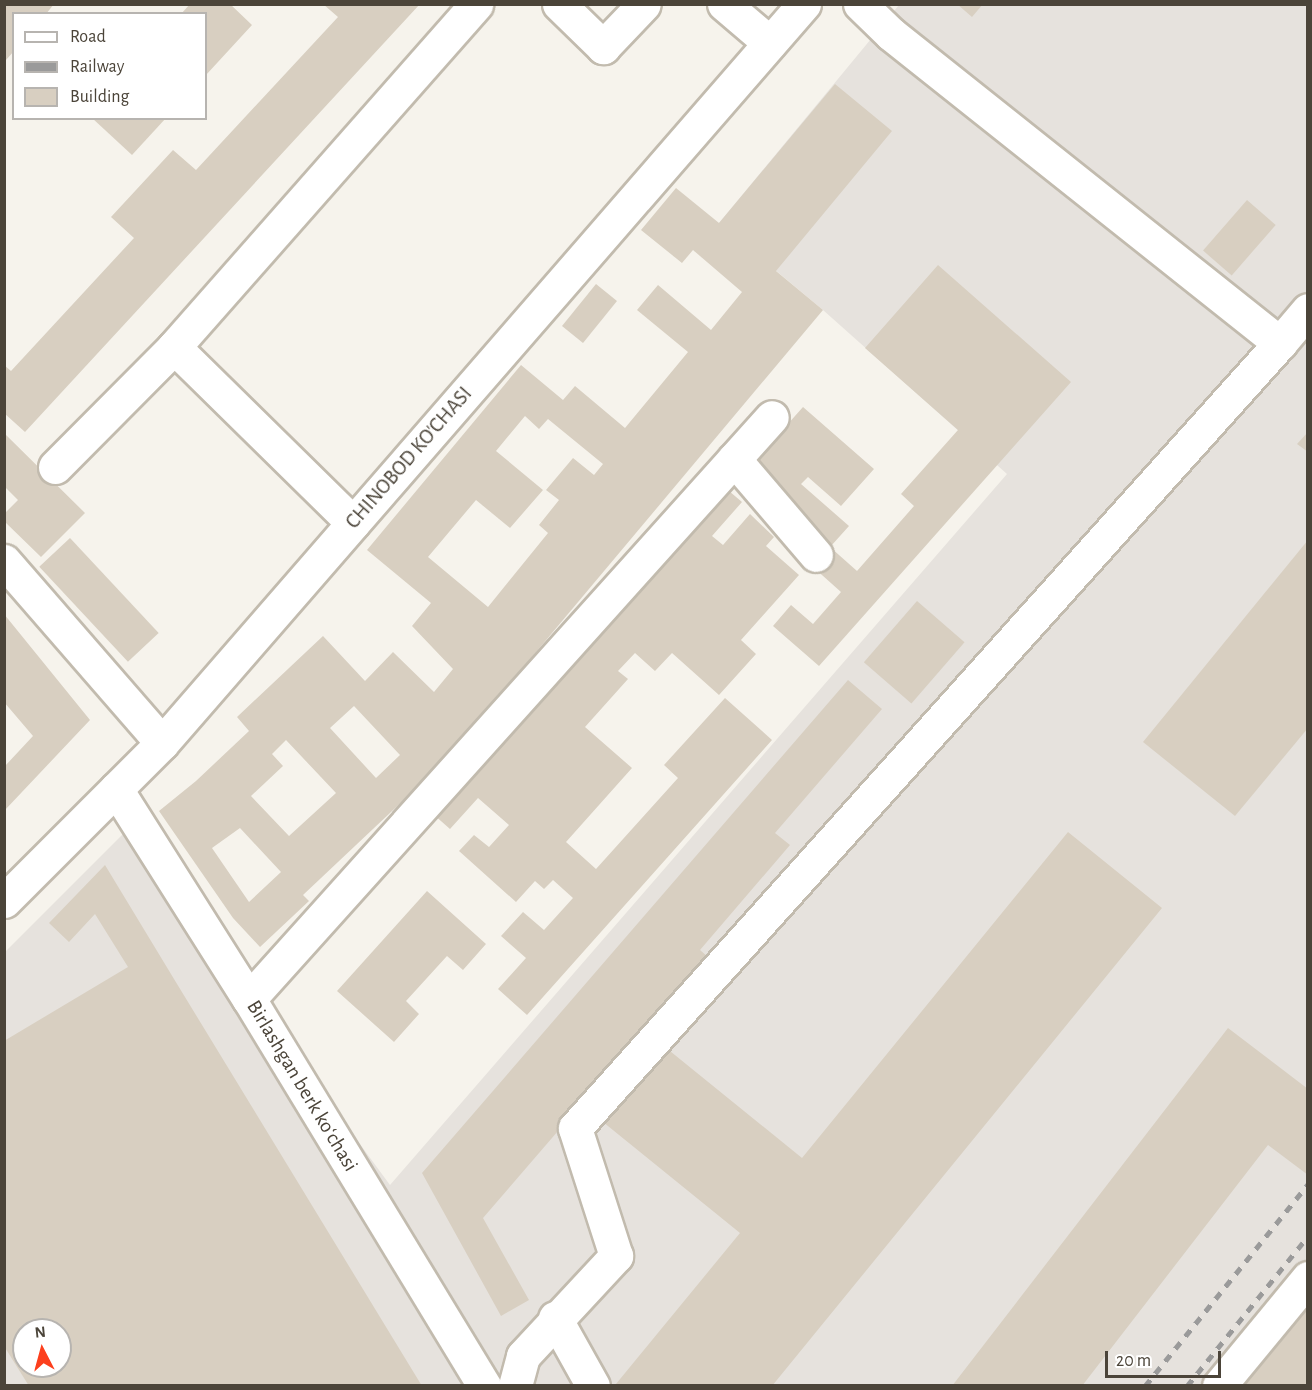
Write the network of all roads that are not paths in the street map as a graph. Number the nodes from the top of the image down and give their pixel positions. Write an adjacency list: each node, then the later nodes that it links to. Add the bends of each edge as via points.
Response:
1 (476, 4): 10 (street)
2 (559, 4): 3 (street, via 603,47)
3 (644, 4)
4 (724, 4): 7 (street)
5 (804, 4): 7 (street, CHINOBOD KO'CHASI)
6 (860, 4): 9 (street, via 891,34)
7 (770, 43): 14 (street, CHINOBOD KO'CHASI)
8 (1308, 310): 9 (street)
9 (1280, 343): 22 (street, via 575,1128 616,1256)
10 (174, 347): 13 (street); 14 (street)
11 (772, 417): 12 (street)
12 (734, 459): 15 (street); 20 (street)
13 (56, 467)
14 (353, 523): 17 (street, CHINOBOD KO'CHASI)
15 (816, 555)
16 (4, 561): 17 (street)
17 (162, 743): 18 (street, CHINOBOD KO'CHASI)
18 (116, 789): 19 (street, CHINOBOD KO'CHASI); 20 (street, Birlashgan berk koʻchasi)
19 (4, 901)
20 (249, 999): 23 (street, Birlashgan berk koʻchasi)
21 (1308, 1278): 26 (street)
22 (555, 1318): 24 (street, via 523,1356); 25 (street)
23 (484, 1386)
24 (515, 1386)
25 (593, 1386)
26 (1219, 1386)

